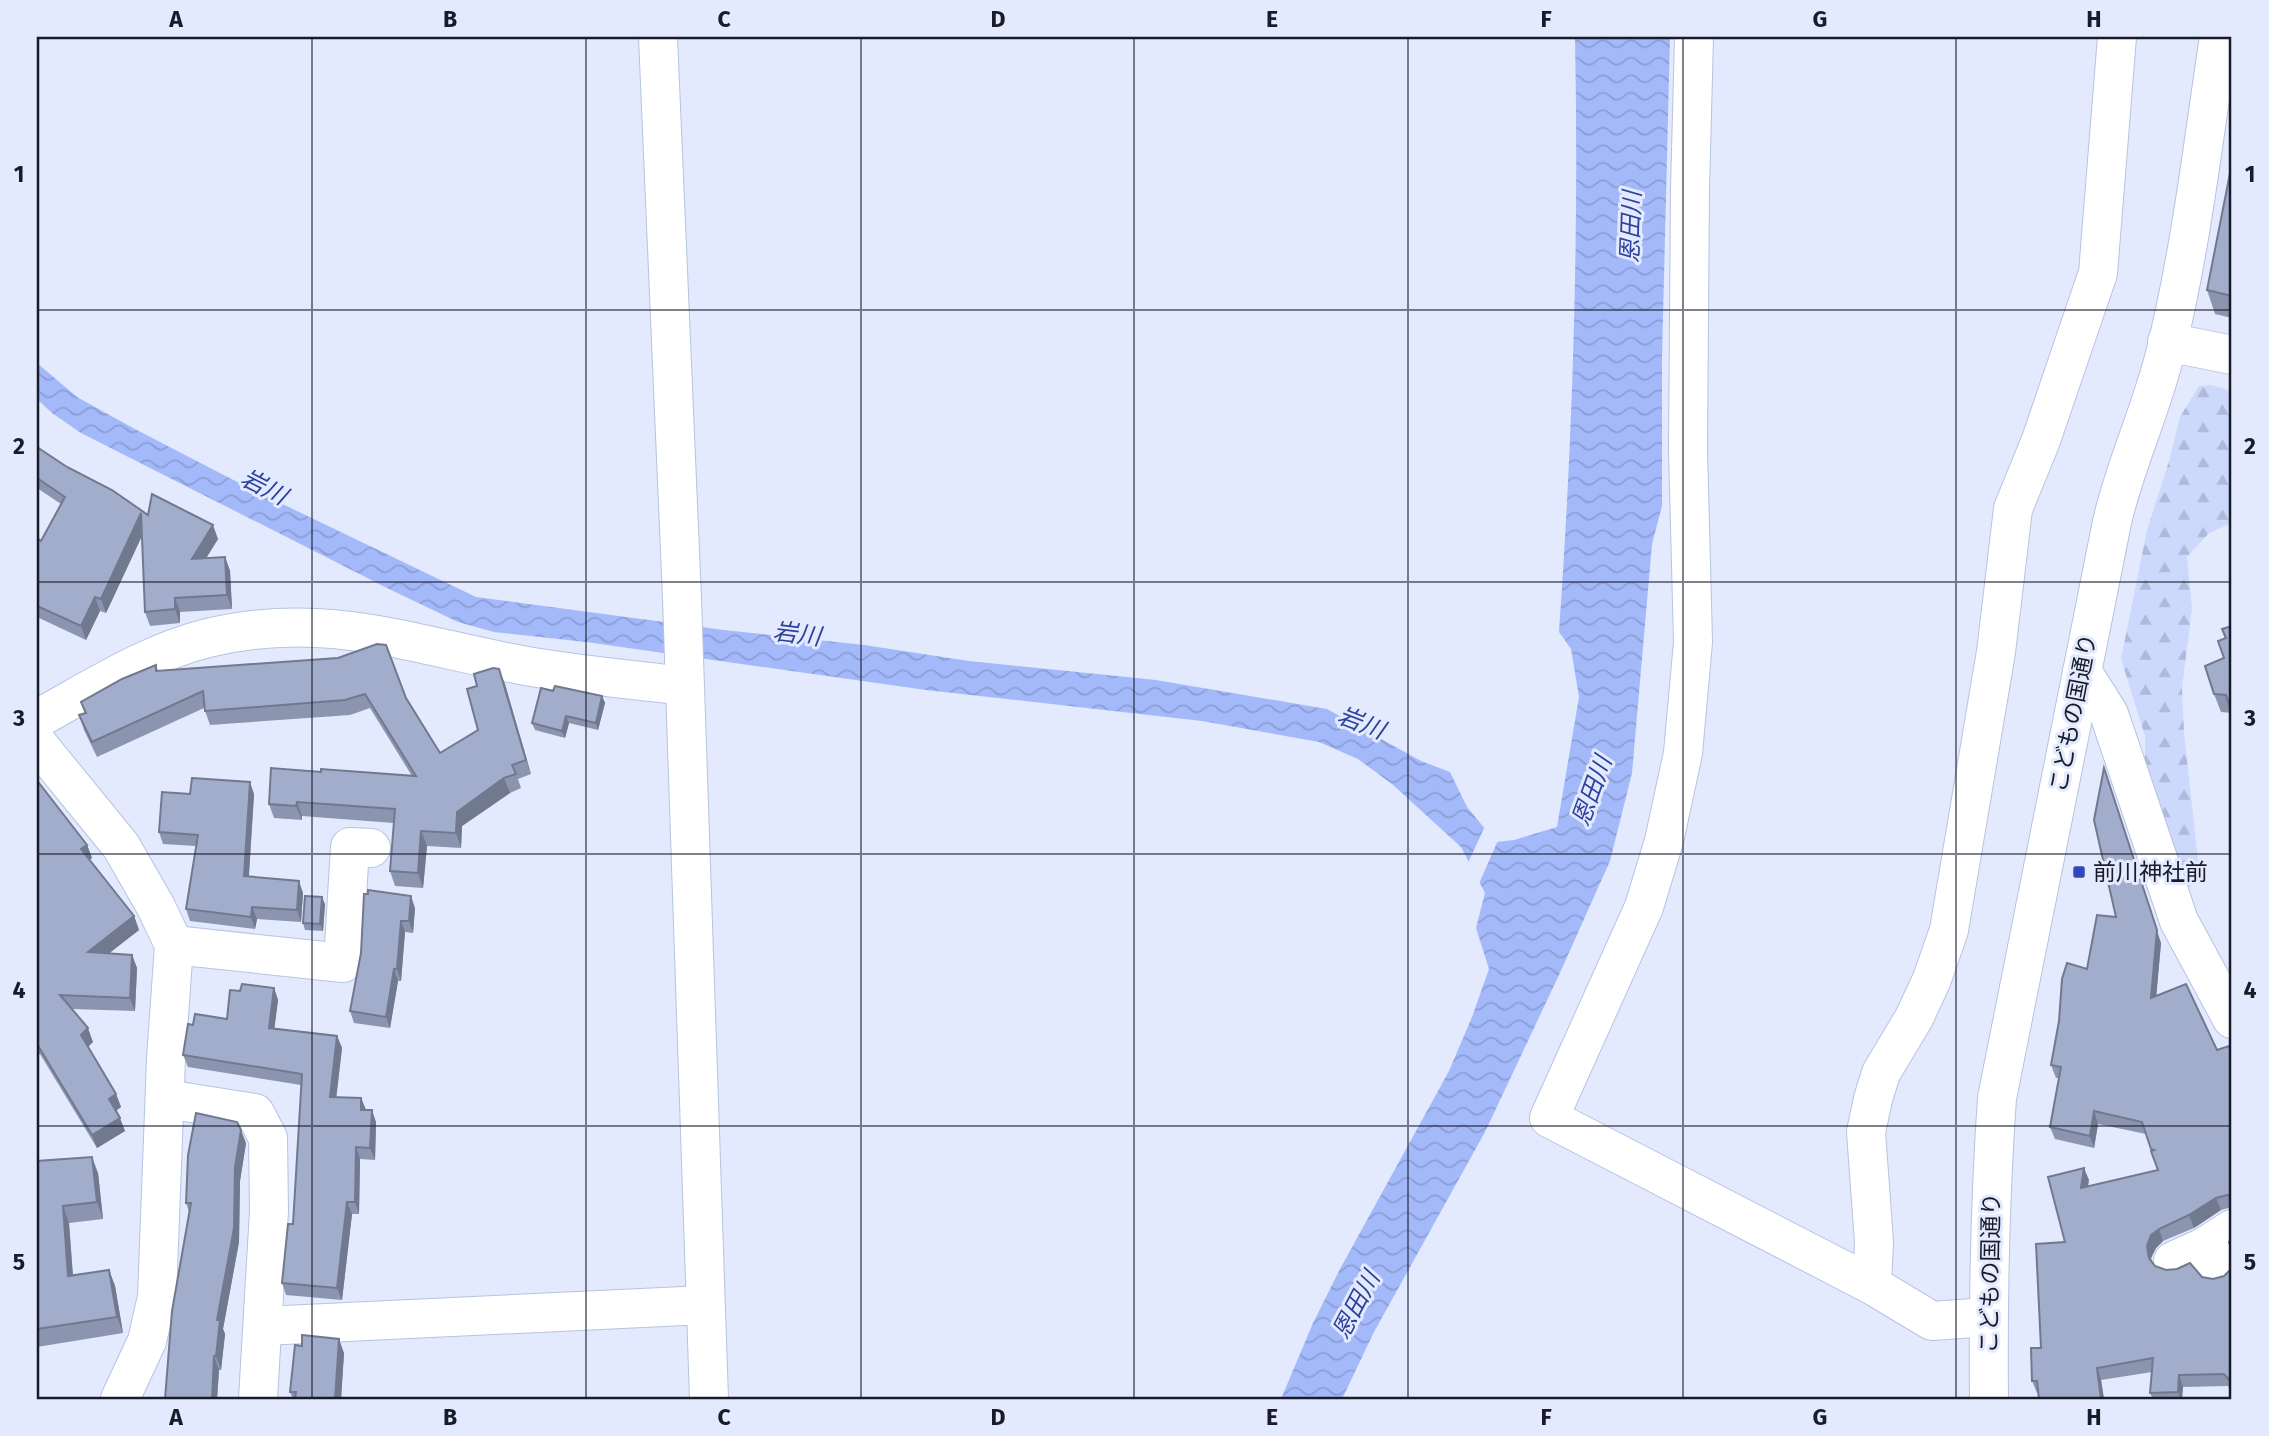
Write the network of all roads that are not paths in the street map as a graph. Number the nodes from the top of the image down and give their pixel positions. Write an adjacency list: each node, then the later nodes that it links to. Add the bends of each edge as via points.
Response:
1 (659, 37): 8 (street)
2 (1694, 37): 15 (street, via 1688,449 1693,642 1683,753 1644,907 1549,1118)
3 (2118, 37): 15 (street, via 2098,273 2042,440 2013,509 1996,652 1949,930 1933,979 1881,1073 1866,1132 1874,1242)
4 (2220, 37): 5 (street, こどもの国通り)
5 (2167, 342): 6 (street); 7 (street, こどもの国通り, via 2119,491)
6 (2232, 355)
7 (2082, 671): 13 (street, via 2109,714 2179,921); 17 (street, こどもの国通り, via 1997,1098)
8 (684, 677): 9 (street, via 523,665 357,630 285,626 171,649); 16 (street)
9 (37, 719)
10 (37, 743): 12 (street, via 121,846)
11 (350, 846): 12 (street, via 342,963)
12 (174, 945): 14 (street)
13 (2232, 1019)
14 (166, 1099): 18 (street, via 255,1113 268,1138); 19 (street, via 157,1297 147,1342)
15 (1872, 1285): 17 (street, via 1932,1321)
16 (705, 1305): 18 (street); 21 (street)
17 (1988, 1317): 22 (street, こどもの国通り)
18 (264, 1326): 20 (street)
19 (120, 1399)
20 (258, 1399)
21 (709, 1399)
22 (1989, 1399)

